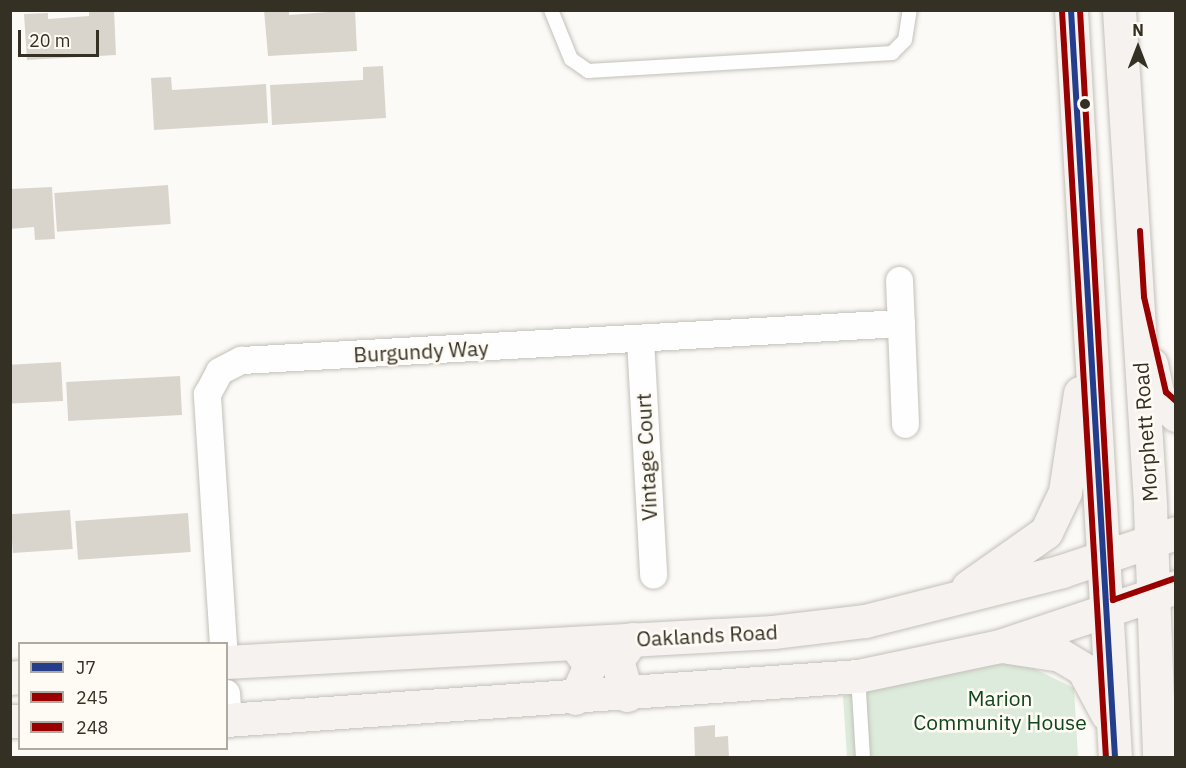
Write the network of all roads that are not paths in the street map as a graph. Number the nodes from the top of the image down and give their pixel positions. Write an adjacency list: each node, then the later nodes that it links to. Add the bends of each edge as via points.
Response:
1 (551, 10): 2 (lane, via 571,58 588,71 892,53 905,40)
2 (910, 10)
3 (1071, 10): 8 (main road)
4 (1119, 10): 6 (main road, Morphett Road)
5 (899, 280): 7 (street)
6 (1135, 298): 10 (main road, via 1158,396); 12 (main road, Morphett Road)
7 (901, 323): 9 (street, Burgundy Way); 11 (street)
8 (1090, 327): 13 (main road); 16 (main road, via 1065,492 1046,532 996,571)
9 (640, 339): 14 (street, Vintage Court); 20 (street, Burgundy Way, via 241,360 219,371 207,394)
10 (1176, 415)
11 (905, 424)
12 (1164, 537): 13 (main road, Oaklands Road); 15 (main road, Morphett Road)
13 (1103, 557): 16 (main road, Oaklands Road); 17 (main road)
14 (653, 575)
15 (1165, 591): 17 (main road); 24 (main road, Morphett Road)
16 (927, 609): 19 (main road, Oaklands Road, via 772,632)
17 (1105, 613): 22 (main road); 29 (main road)
18 (1176, 633): 24 (main road, Morphett Road)
19 (632, 639): 21 (main road, Oaklands Road); 26 (main road, via 617,660)
20 (223, 642)
21 (574, 643): 23 (main road, Oaklands Road); 27 (main road, via 590,665)
22 (1000, 646): 25 (main road); 29 (main road, via 1060,655 1083,669 1094,681)
23 (228, 662)
24 (1157, 674): 31 (main road, Morphett Road)
25 (858, 676): 26 (main road); 30 (lane)
26 (627, 695): 27 (main road)
27 (575, 698): 28 (main road)
28 (228, 711)
29 (1114, 742)
30 (863, 758)
31 (1160, 758)

